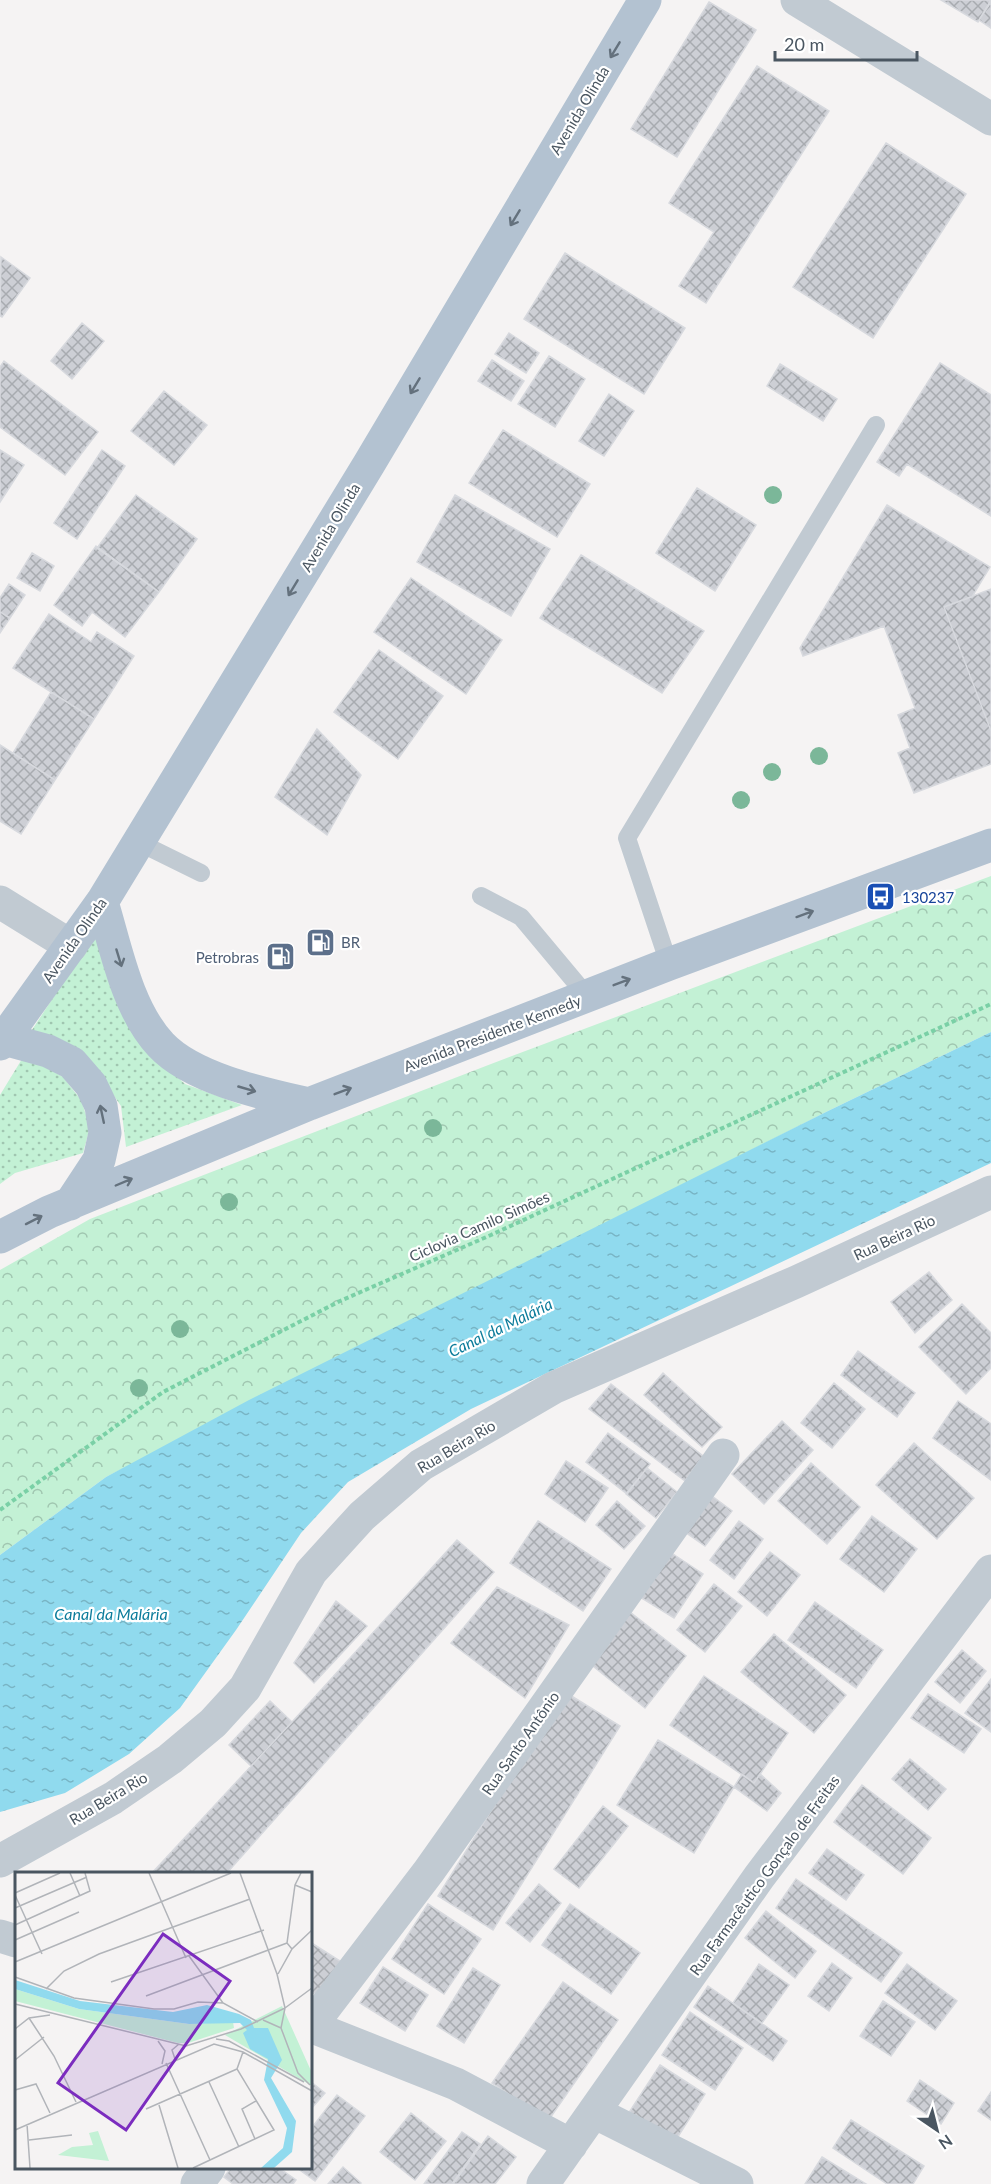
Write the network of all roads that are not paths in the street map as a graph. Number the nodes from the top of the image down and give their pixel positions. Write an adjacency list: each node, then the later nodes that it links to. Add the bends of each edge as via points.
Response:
1 (645, 0): 5 (main road, Avenida Olinda, one-way to 5)
2 (797, 0): 3 (street)
3 (991, 119)
4 (876, 425): 12 (lane, via 627,838)
5 (138, 842): 7 (lane); 10 (main road, Avenida Olinda)
6 (991, 845): 12 (main road, Avenida Presidente Kennedy, one-way to 6)
7 (201, 873)
8 (481, 896): 13 (lane, via 522,917)
9 (0, 902): 11 (street)
10 (102, 902): 11 (main road, Avenida Olinda); 15 (main road, one-way to 15, via 128,988 161,1046 189,1066 236,1086)
11 (71, 946): 14 (main road, Avenida Olinda)
12 (669, 964): 13 (main road, Avenida Presidente Kennedy, one-way to 12)
13 (587, 996): 15 (main road, Avenida Presidente Kennedy, one-way to 13)
14 (2, 1042): 17 (main road, one-way to 14, via 99,1160 105,1133 101,1106 91,1085 72,1063 48,1051)
15 (309, 1104): 17 (main road, Avenida Presidente Kennedy, one-way to 15)
16 (991, 1192): 21 (street, Rua Beira Rio, via 554,1388 421,1465 362,1516 311,1572 245,1689 213,1723 170,1759 112,1798)
17 (70, 1204): 18 (main road, Avenida Presidente Kennedy, one-way to 17)
18 (0, 1237)
19 (723, 1455): 24 (street, Rua Santo Antônio, via 429,1871)
20 (991, 1571): 26 (street, Rua Farmacêutico Gonçalo de Freitas, via 759,1877)
21 (0, 1861)
22 (0, 1936): 23 (street)
23 (15, 1941)
24 (312, 2025)
25 (312, 2026): 27 (street, via 456,2084)
26 (594, 2112): 27 (street, Rua Farmacêutico Gonçalo de Freitas); 31 (street)
27 (571, 2145): 30 (street, Rua Farmacêutico Gonçalo de Freitas)
28 (208, 2169): 29 (street)
29 (197, 2184)
30 (543, 2184)
31 (737, 2184)

